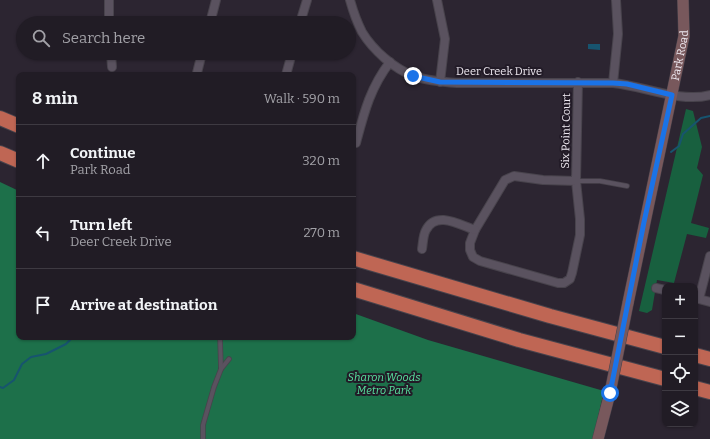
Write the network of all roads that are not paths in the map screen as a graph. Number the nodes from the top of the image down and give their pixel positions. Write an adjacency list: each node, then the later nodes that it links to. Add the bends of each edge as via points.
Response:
1 (109, 0): 8 (street)
2 (216, 0): 9 (street)
3 (307, 0): 10 (street)
4 (350, 0): 11 (street, Deer Creek Drive)
5 (437, 0): 20 (street, via 445,39)
6 (616, 0): 22 (street, via 618,34)
7 (684, 0): 24 (main road, Park Road, via 684,36)
8 (109, 16)
9 (212, 16)
10 (302, 16)
11 (354, 16)
12 (356, 19): 16 (street, Deer Creek Drive, via 363,34)
13 (112, 60): 17 (street)
14 (200, 60): 18 (street)
15 (290, 60): 19 (street)
16 (390, 62): 20 (street, Deer Creek Drive, via 413,76); 27 (street, via 373,88)
17 (112, 67)
18 (197, 72)
19 (287, 72)
20 (440, 82): 21 (street, Deer Creek Drive)
21 (578, 82): 22 (street, Deer Creek Drive); 30 (street, Six Point Court)
22 (613, 83): 24 (street, Deer Creek Drive)
23 (710, 94): 24 (street, Deer Creek Drive, via 702,97)
24 (672, 95): 52 (main road, Park Road, bridge, via 610,393)
25 (0, 118): 26 (highway)
26 (16, 125)
27 (356, 143)
28 (0, 153): 29 (highway)
29 (16, 160)
30 (576, 181): 31 (lane, Six Point Court, via 600,181); 32 (street, via 514,176 505,180); 32 (street, Six Point Court, via 580,235 572,273 570,279 564,283 480,261 470,250)
31 (627, 186)
32 (475, 230): 33 (street, via 442,219 432,222 426,230)
33 (422, 249)
34 (710, 256): 39 (street)
35 (356, 259): 43 (highway)
36 (656, 288): 37 (street)
37 (662, 289)
38 (356, 290): 48 (highway, via 519,340)
39 (698, 295)
40 (698, 298): 41 (street)
41 (710, 302)
42 (220, 340): 47 (lane)
43 (662, 346)
44 (698, 356): 46 (highway)
45 (229, 359): 47 (lane)
46 (710, 359)
47 (221, 369): 51 (lane, via 203,425)
48 (662, 378)
49 (698, 389): 50 (highway)
50 (710, 392)
51 (203, 439)
52 (598, 439)

